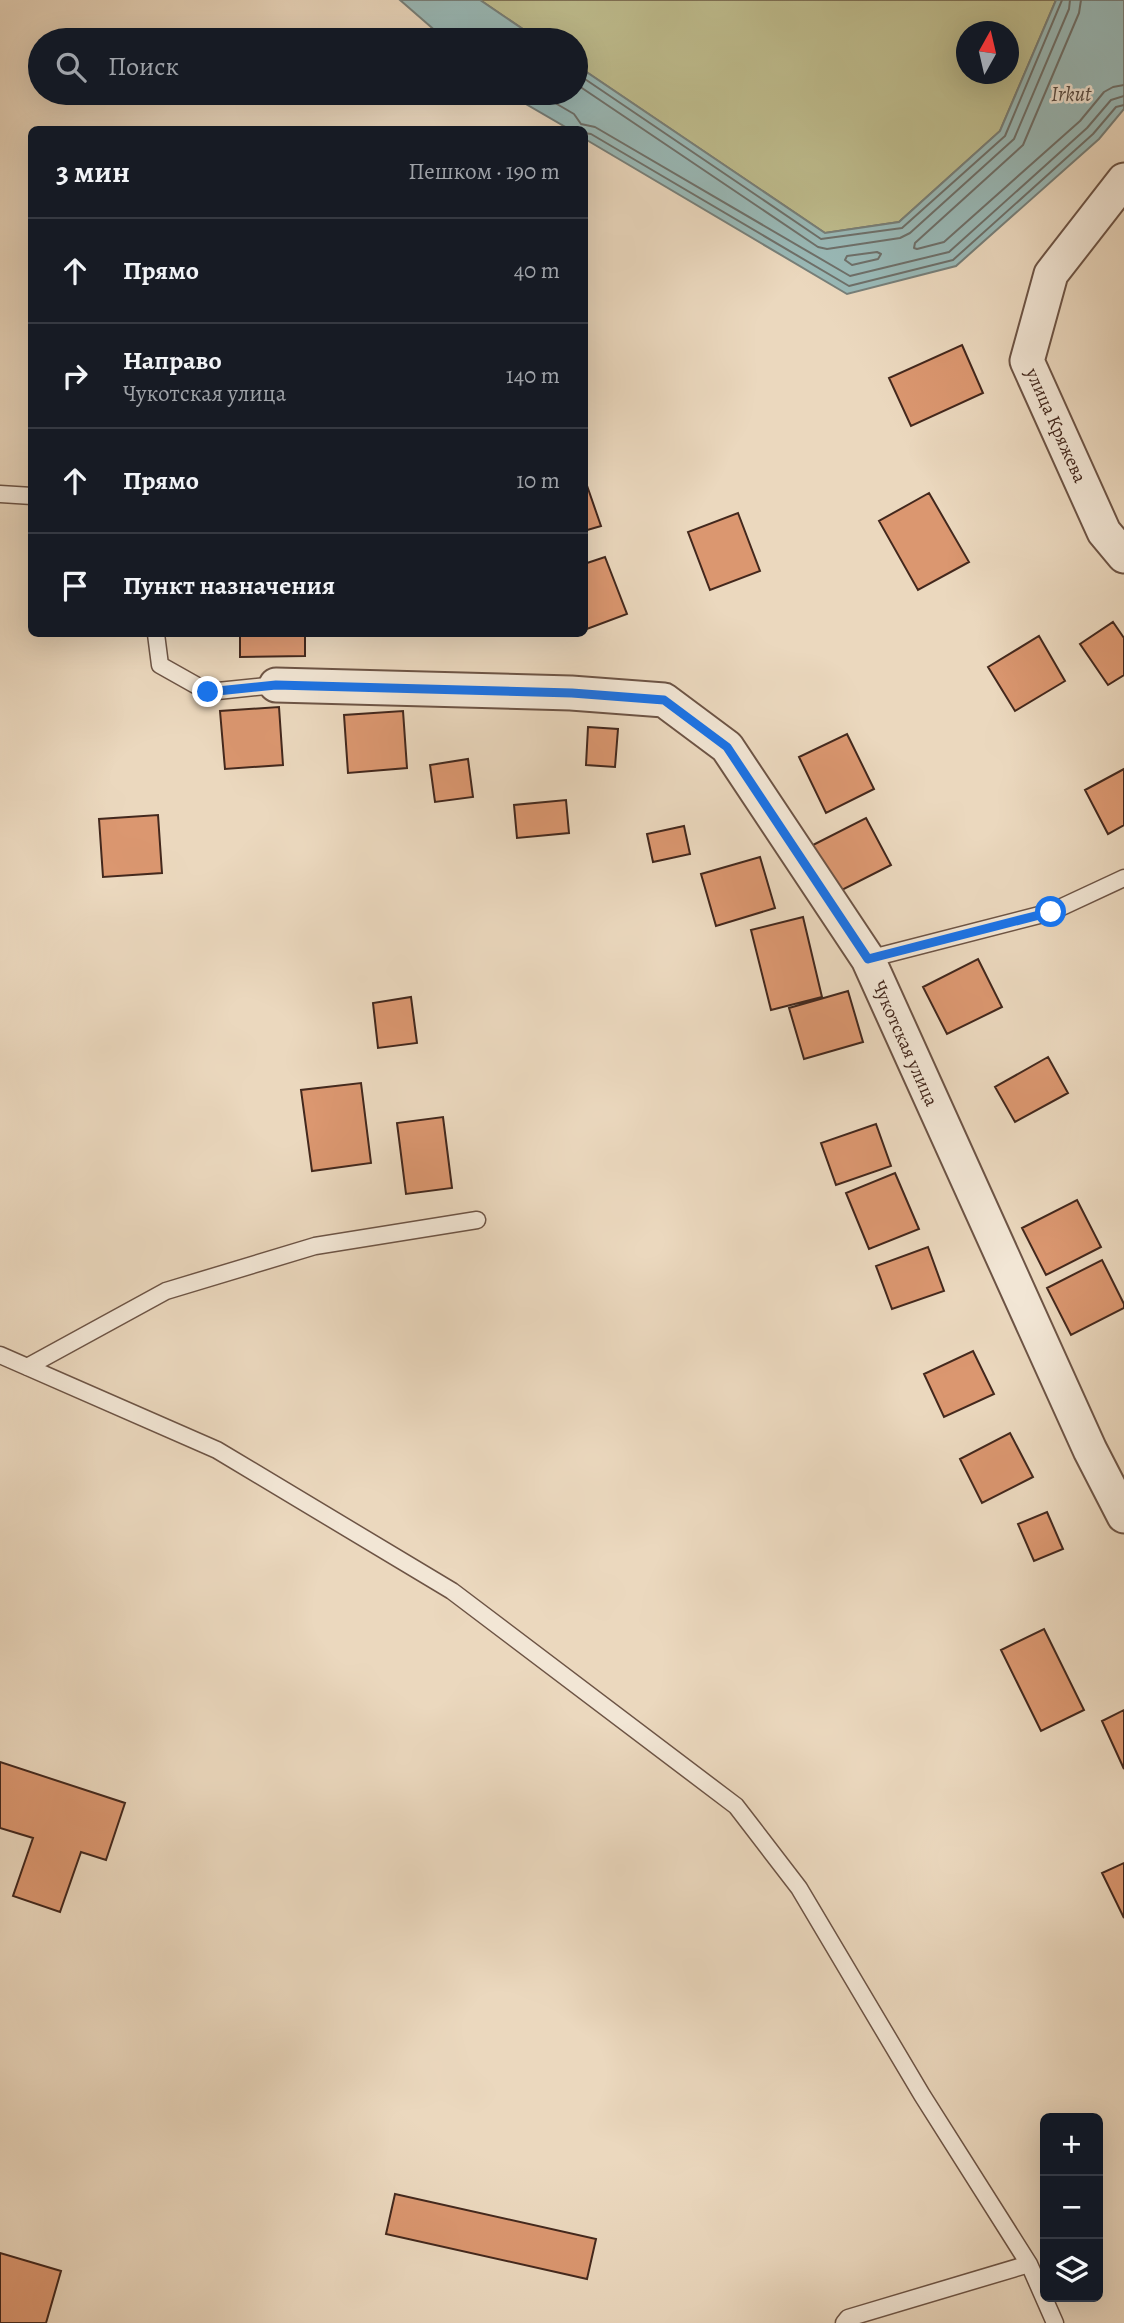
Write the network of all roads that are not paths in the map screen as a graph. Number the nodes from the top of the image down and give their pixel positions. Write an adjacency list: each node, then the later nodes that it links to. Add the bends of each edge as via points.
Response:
1 (1124, 180): 4 (street, улица Кряжева, via 1051,274 1027,362 1104,532)
2 (0, 494): 3 (lane)
3 (28, 496)
4 (1124, 556)
5 (156, 637): 6 (lane, via 160,664 208,692)
6 (276, 685): 8 (street, Чукотская улица, via 664,700 727,747)
7 (1124, 878): 8 (lane, via 1051,912)
8 (868, 959): 12 (street, Чукотская улица)
9 (477, 1220): 11 (lane, via 315,1245 166,1291)
10 (0, 1355): 11 (lane)
11 (27, 1367): 13 (lane, via 217,1450 452,1591 736,1807 799,1888)
12 (1124, 1516)
13 (1029, 2264): 14 (lane, via 848,2318); 15 (lane)
14 (844, 2323)
15 (1055, 2323)

